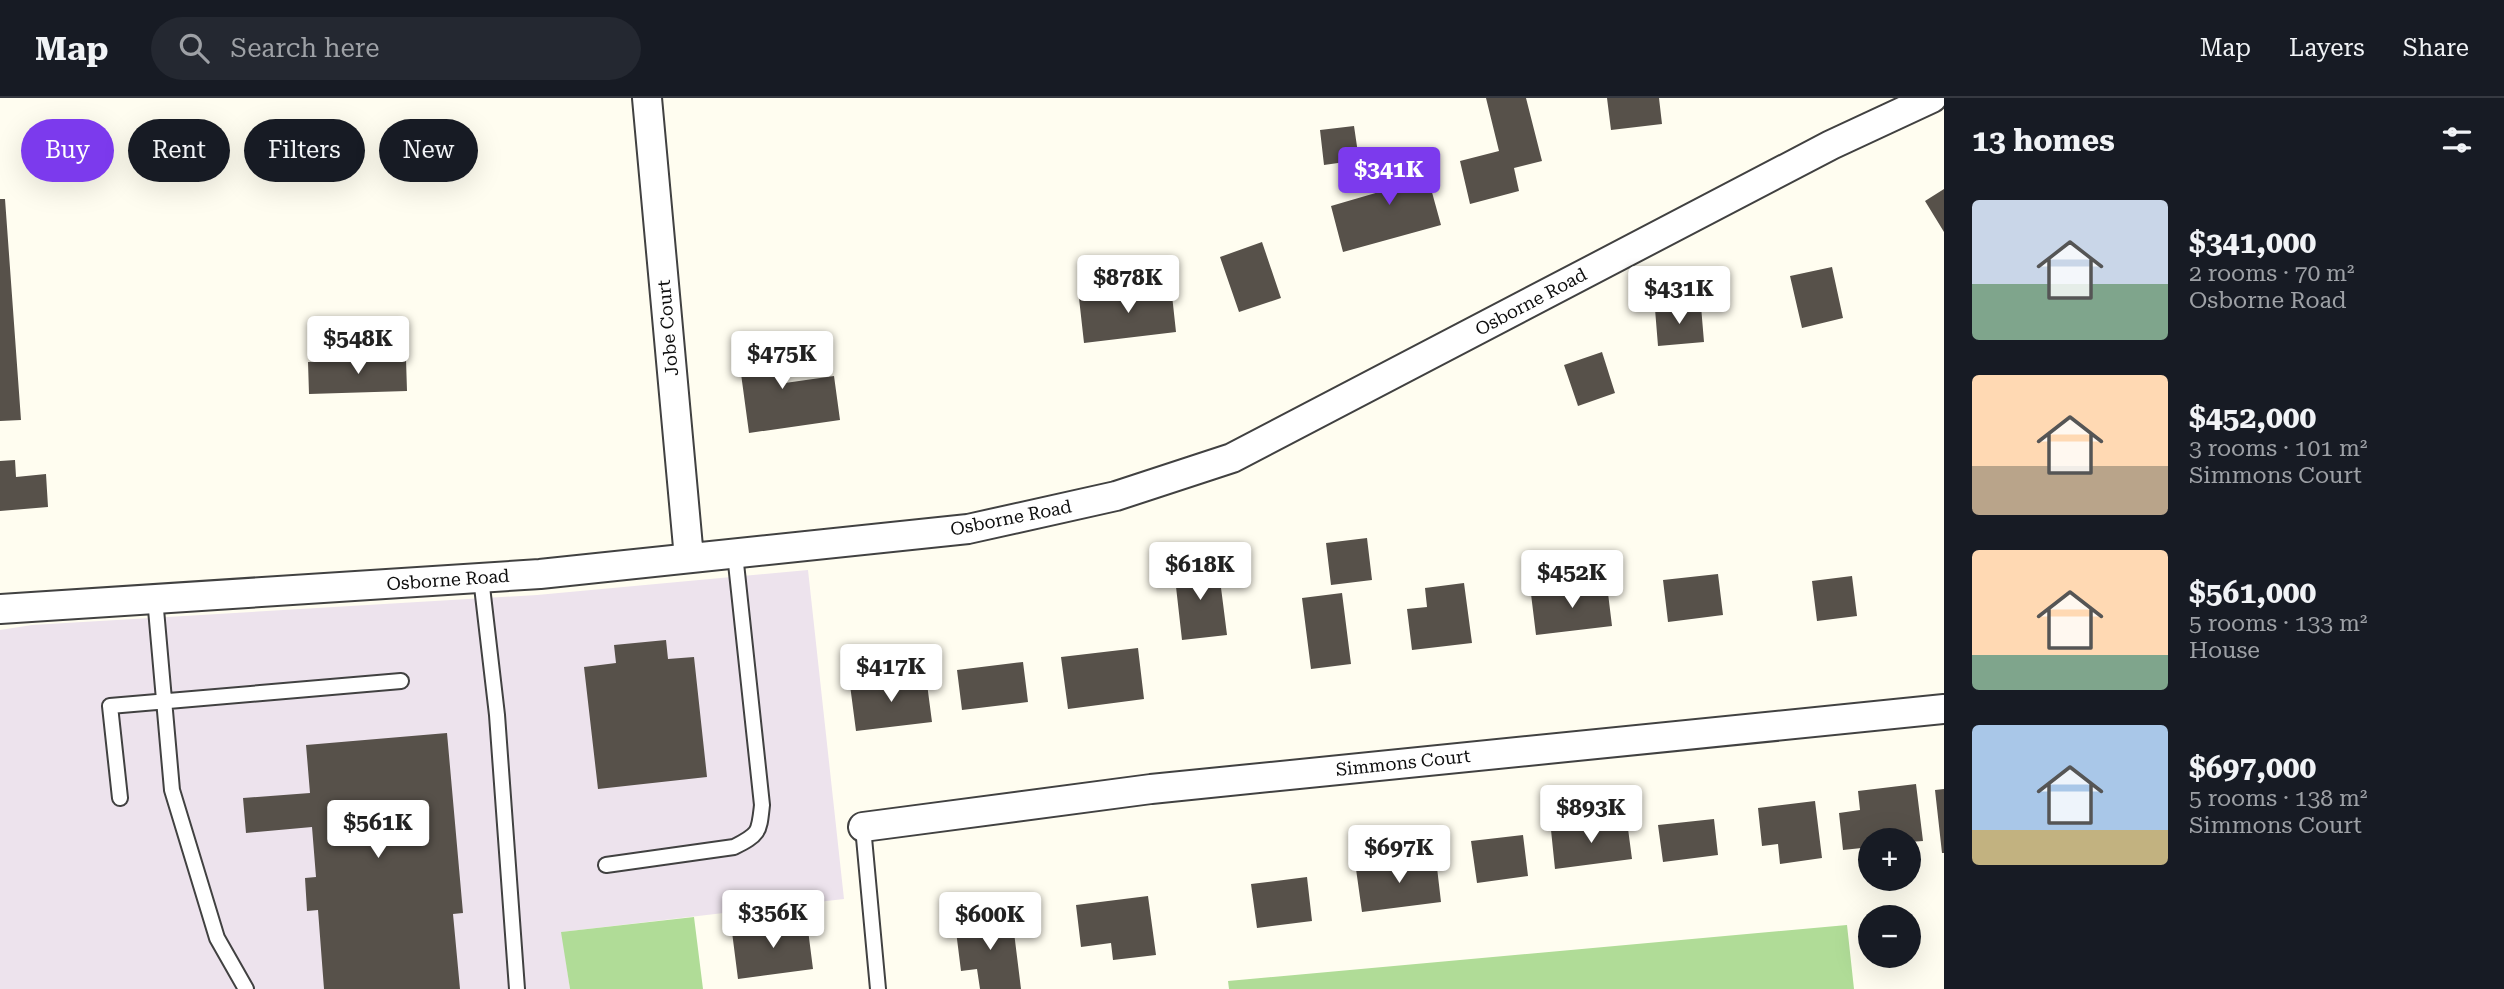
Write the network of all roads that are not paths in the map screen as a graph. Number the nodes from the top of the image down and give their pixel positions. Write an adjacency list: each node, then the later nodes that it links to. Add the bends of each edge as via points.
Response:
1 (647, 98): 4 (street, Jobe Court)
2 (1932, 98): 3 (street, Osborne Road, via 1819,151 1232,458 1116,496 968,529)
3 (735, 554): 4 (street, Osborne Road); 13 (lane, via 762,805 759,829 734,847)
4 (689, 558): 5 (street, Osborne Road)
5 (481, 578): 6 (street, Osborne Road); 15 (lane, via 497,715)
6 (155, 598): 7 (street, Osborne Road); 9 (lane)
7 (0, 610)
8 (401, 681): 9 (lane)
9 (162, 701): 11 (lane, via 110,706); 14 (lane, via 172,790 217,938)
10 (1944, 709): 12 (street, Simmons Court, via 1151,789)
11 (120, 798)
12 (863, 827): 16 (lane)
13 (606, 865)
14 (246, 989)
15 (517, 989)
16 (878, 989)

